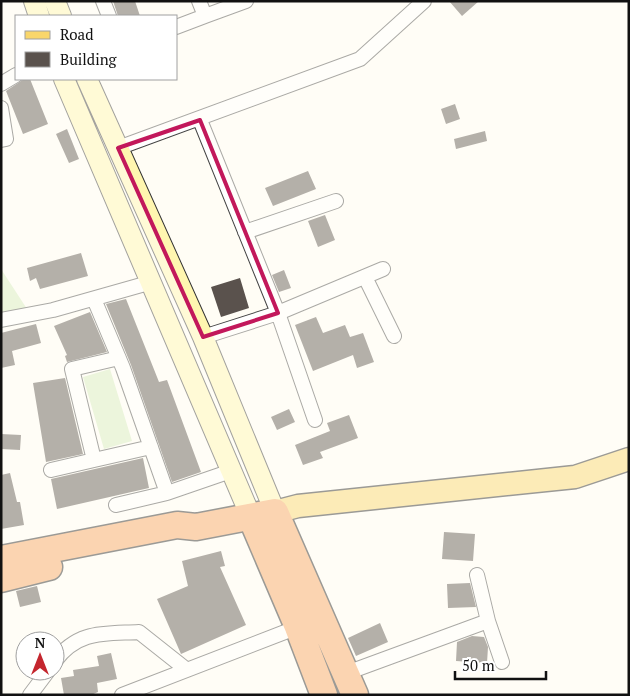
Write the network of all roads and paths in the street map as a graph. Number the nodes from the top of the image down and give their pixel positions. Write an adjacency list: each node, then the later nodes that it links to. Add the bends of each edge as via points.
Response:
1 (34, 1): 7 (main road)
2 (56, 1): 8 (main road)
3 (103, 1): 9 (street)
4 (199, 1): 10 (street)
5 (246, 1): 10 (street)
6 (424, 1): 17 (street, via 360,59)
7 (39, 15)
8 (61, 15)
9 (109, 15)
10 (205, 16): 11 (street)
11 (178, 26)
12 (15, 76): 15 (street)
13 (64, 80): 24 (main road)
14 (87, 80): 19 (main road)
15 (1, 84)
16 (1, 108): 18 (street, via 6,139)
17 (200, 120): 19 (street); 21 (street)
18 (1, 140)
19 (118, 148): 29 (main road)
20 (336, 201): 21 (street)
21 (245, 232): 26 (street)
22 (383, 269): 23 (street)
23 (365, 277): 26 (street); 28 (street)
24 (152, 282): 25 (street); 36 (main road)
25 (94, 299): 27 (street); 30 (street)
26 (278, 313): 29 (street); 31 (street)
27 (1, 320)
28 (394, 336)
29 (203, 337): 39 (main road)
30 (119, 358): 32 (street); 34 (street, via 72,369)
31 (315, 420)
32 (151, 447): 34 (street); 37 (street)
33 (629, 459): 39 (main road, via 575,477 298,506)
34 (94, 460): 35 (street)
35 (51, 470)
36 (231, 471): 37 (street); 39 (main road)
37 (167, 493): 38 (street)
38 (116, 505)
39 (263, 515): 40 (highway); 45 (highway); 50 (highway)
40 (196, 528): 41 (highway, via 177,526); 43 (highway, via 181,537)
41 (1, 559)
42 (477, 576): 44 (street)
43 (1, 579)
44 (488, 621): 47 (street); 50 (street)
45 (298, 627): 48 (street); 51 (highway)
46 (65, 650): 48 (street, via 85,636 139,632)
47 (502, 662)
48 (187, 670): 53 (street)
49 (40, 681): 52 (street)
50 (350, 684): 51 (street)
51 (321, 687)
52 (30, 695)
53 (122, 695)

